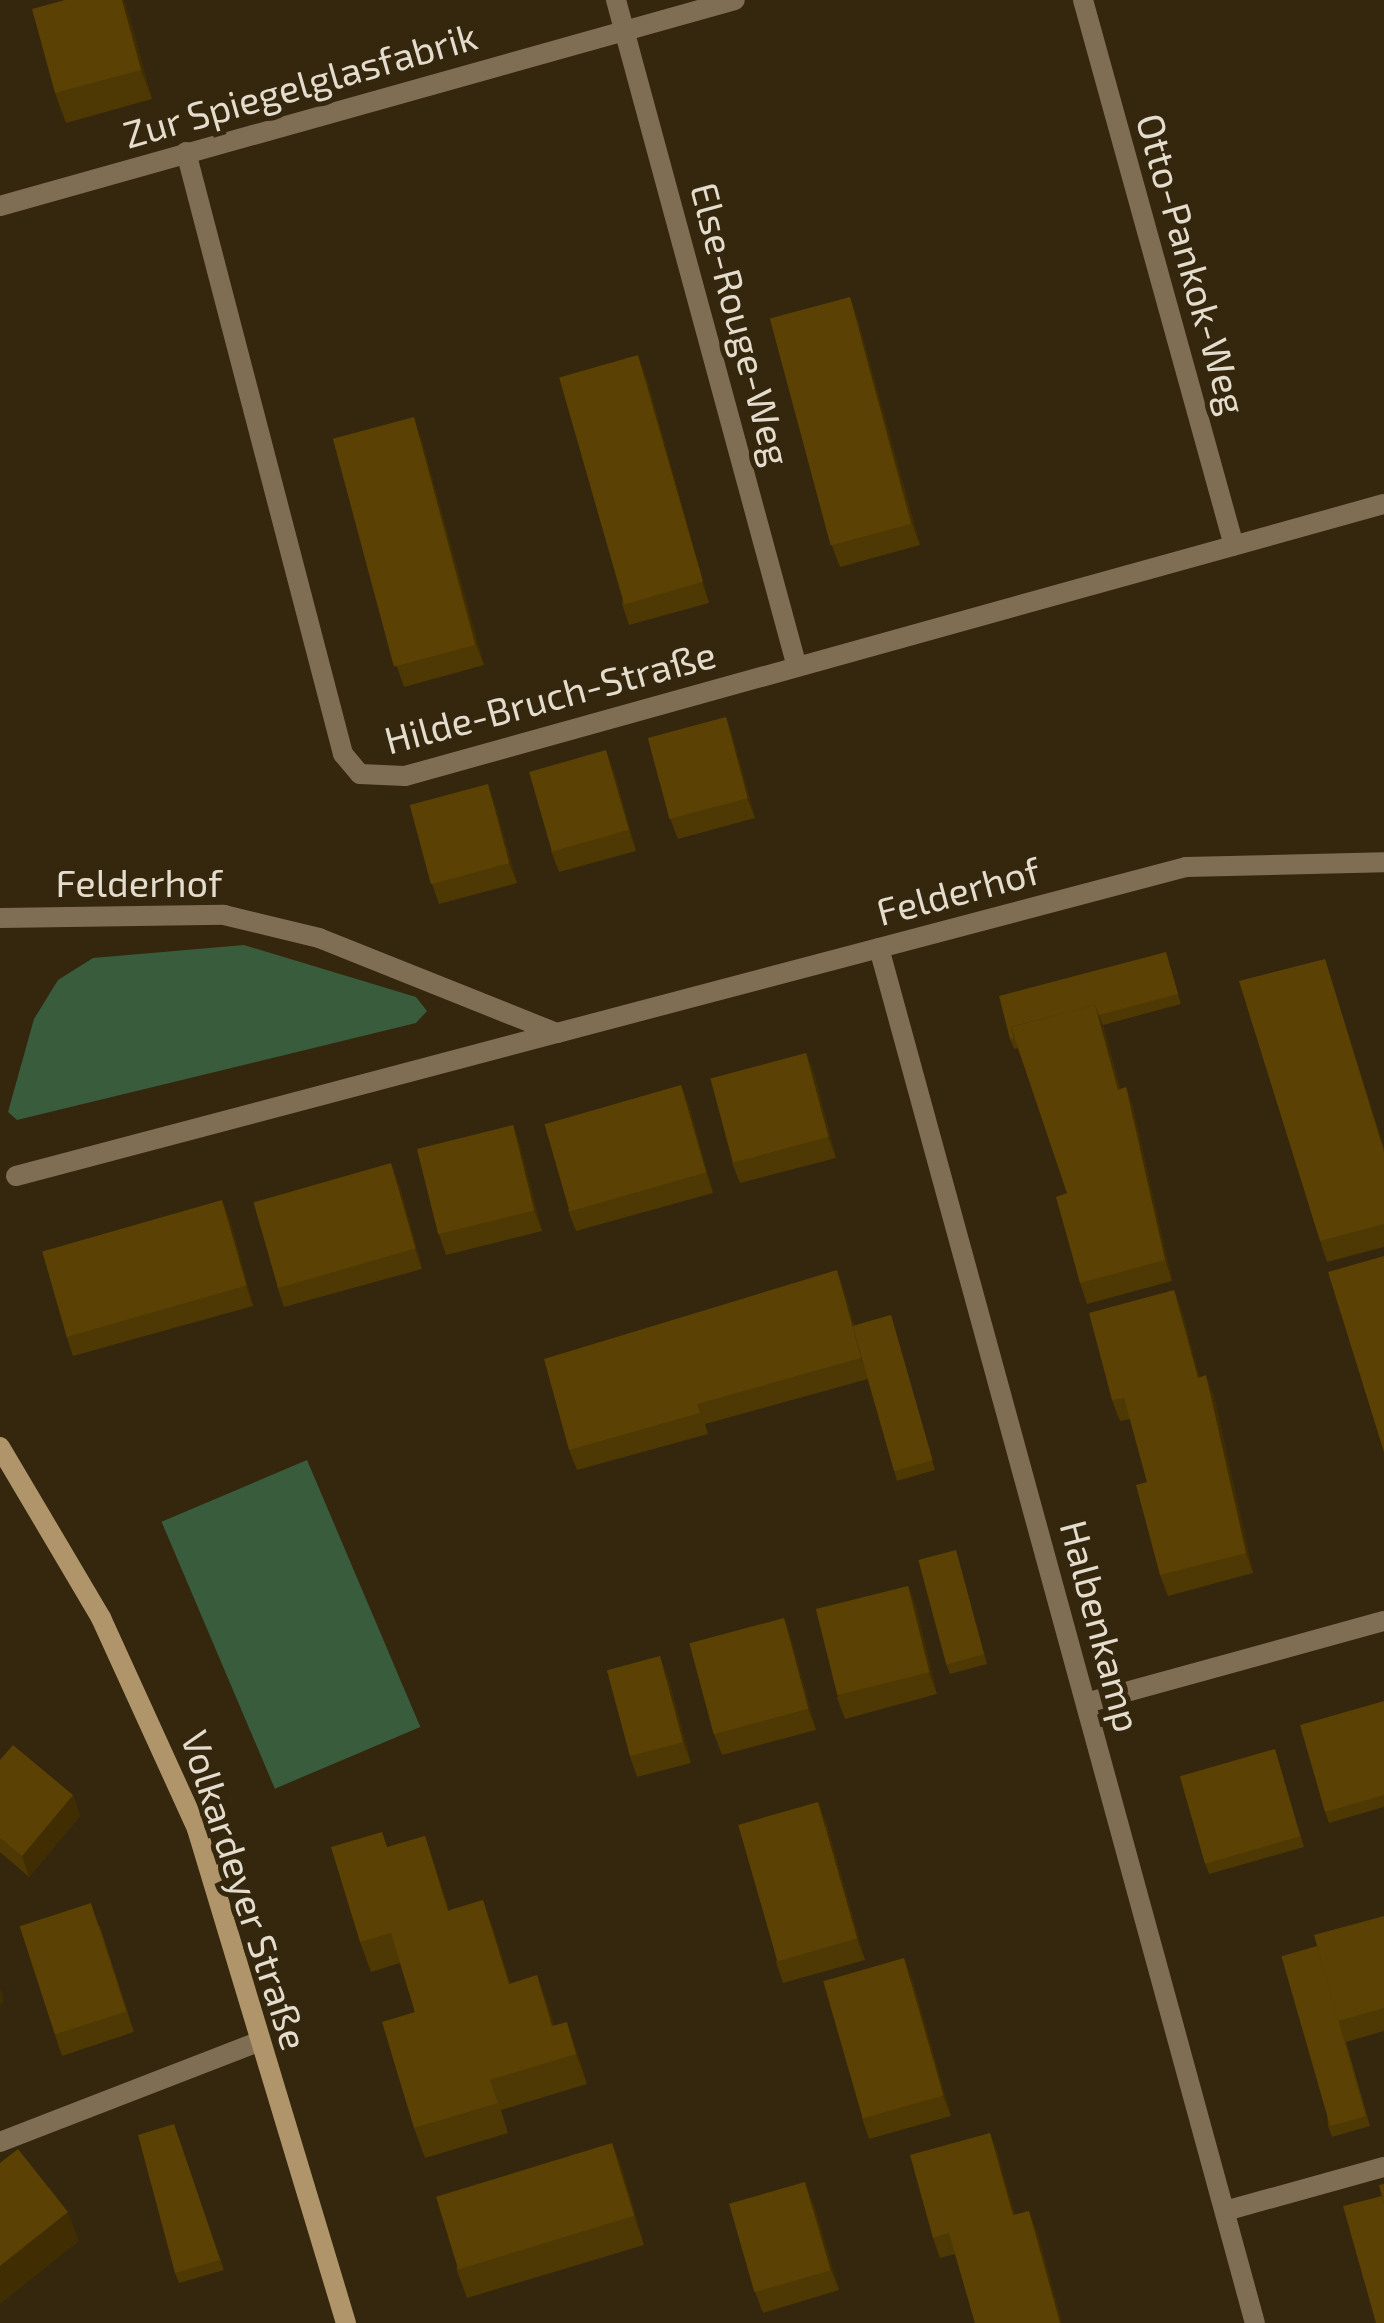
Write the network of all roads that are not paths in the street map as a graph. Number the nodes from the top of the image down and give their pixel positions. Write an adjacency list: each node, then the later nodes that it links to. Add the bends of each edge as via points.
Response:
1 (616, 0): 4 (street, Else-Rouge-Weg)
2 (735, 0): 4 (street, Zur Spiegelglasfabrik)
3 (1082, 0): 8 (street, Otto-Pankok-Weg)
4 (625, 31): 5 (street, Zur Spiegelglasfabrik); 9 (street, Else-Rouge-Weg)
5 (186, 152): 6 (street, Zur Spiegelglasfabrik); 9 (street, Hilde-Bruch-Straße, via 343,754 360,774 405,776)
6 (0, 206)
7 (1384, 504): 8 (street, Hilde-Bruch-Straße)
8 (1234, 546): 9 (street, Hilde-Bruch-Straße)
9 (797, 667)
10 (1384, 862): 12 (street, Felderhof, via 1186,868)
11 (0, 918): 13 (street, Felderhof, via 224,915 319,938)
12 (879, 948): 13 (street, Felderhof); 17 (street, Halbenkamp)
13 (557, 1034): 14 (street, Felderhof)
14 (16, 1176)
15 (0, 1447): 18 (main road, Volkardeyer Straße, via 148,1712 197,1829)
16 (1384, 1621): 17 (street)
17 (1086, 1704): 21 (street, Halbenkamp)
18 (260, 2041): 19 (street); 22 (main road, Volkardeyer Straße)
19 (0, 2142)
20 (1384, 2167): 21 (street)
21 (1224, 2211): 23 (street, Halbenkamp)
22 (346, 2323)
23 (1255, 2323)

